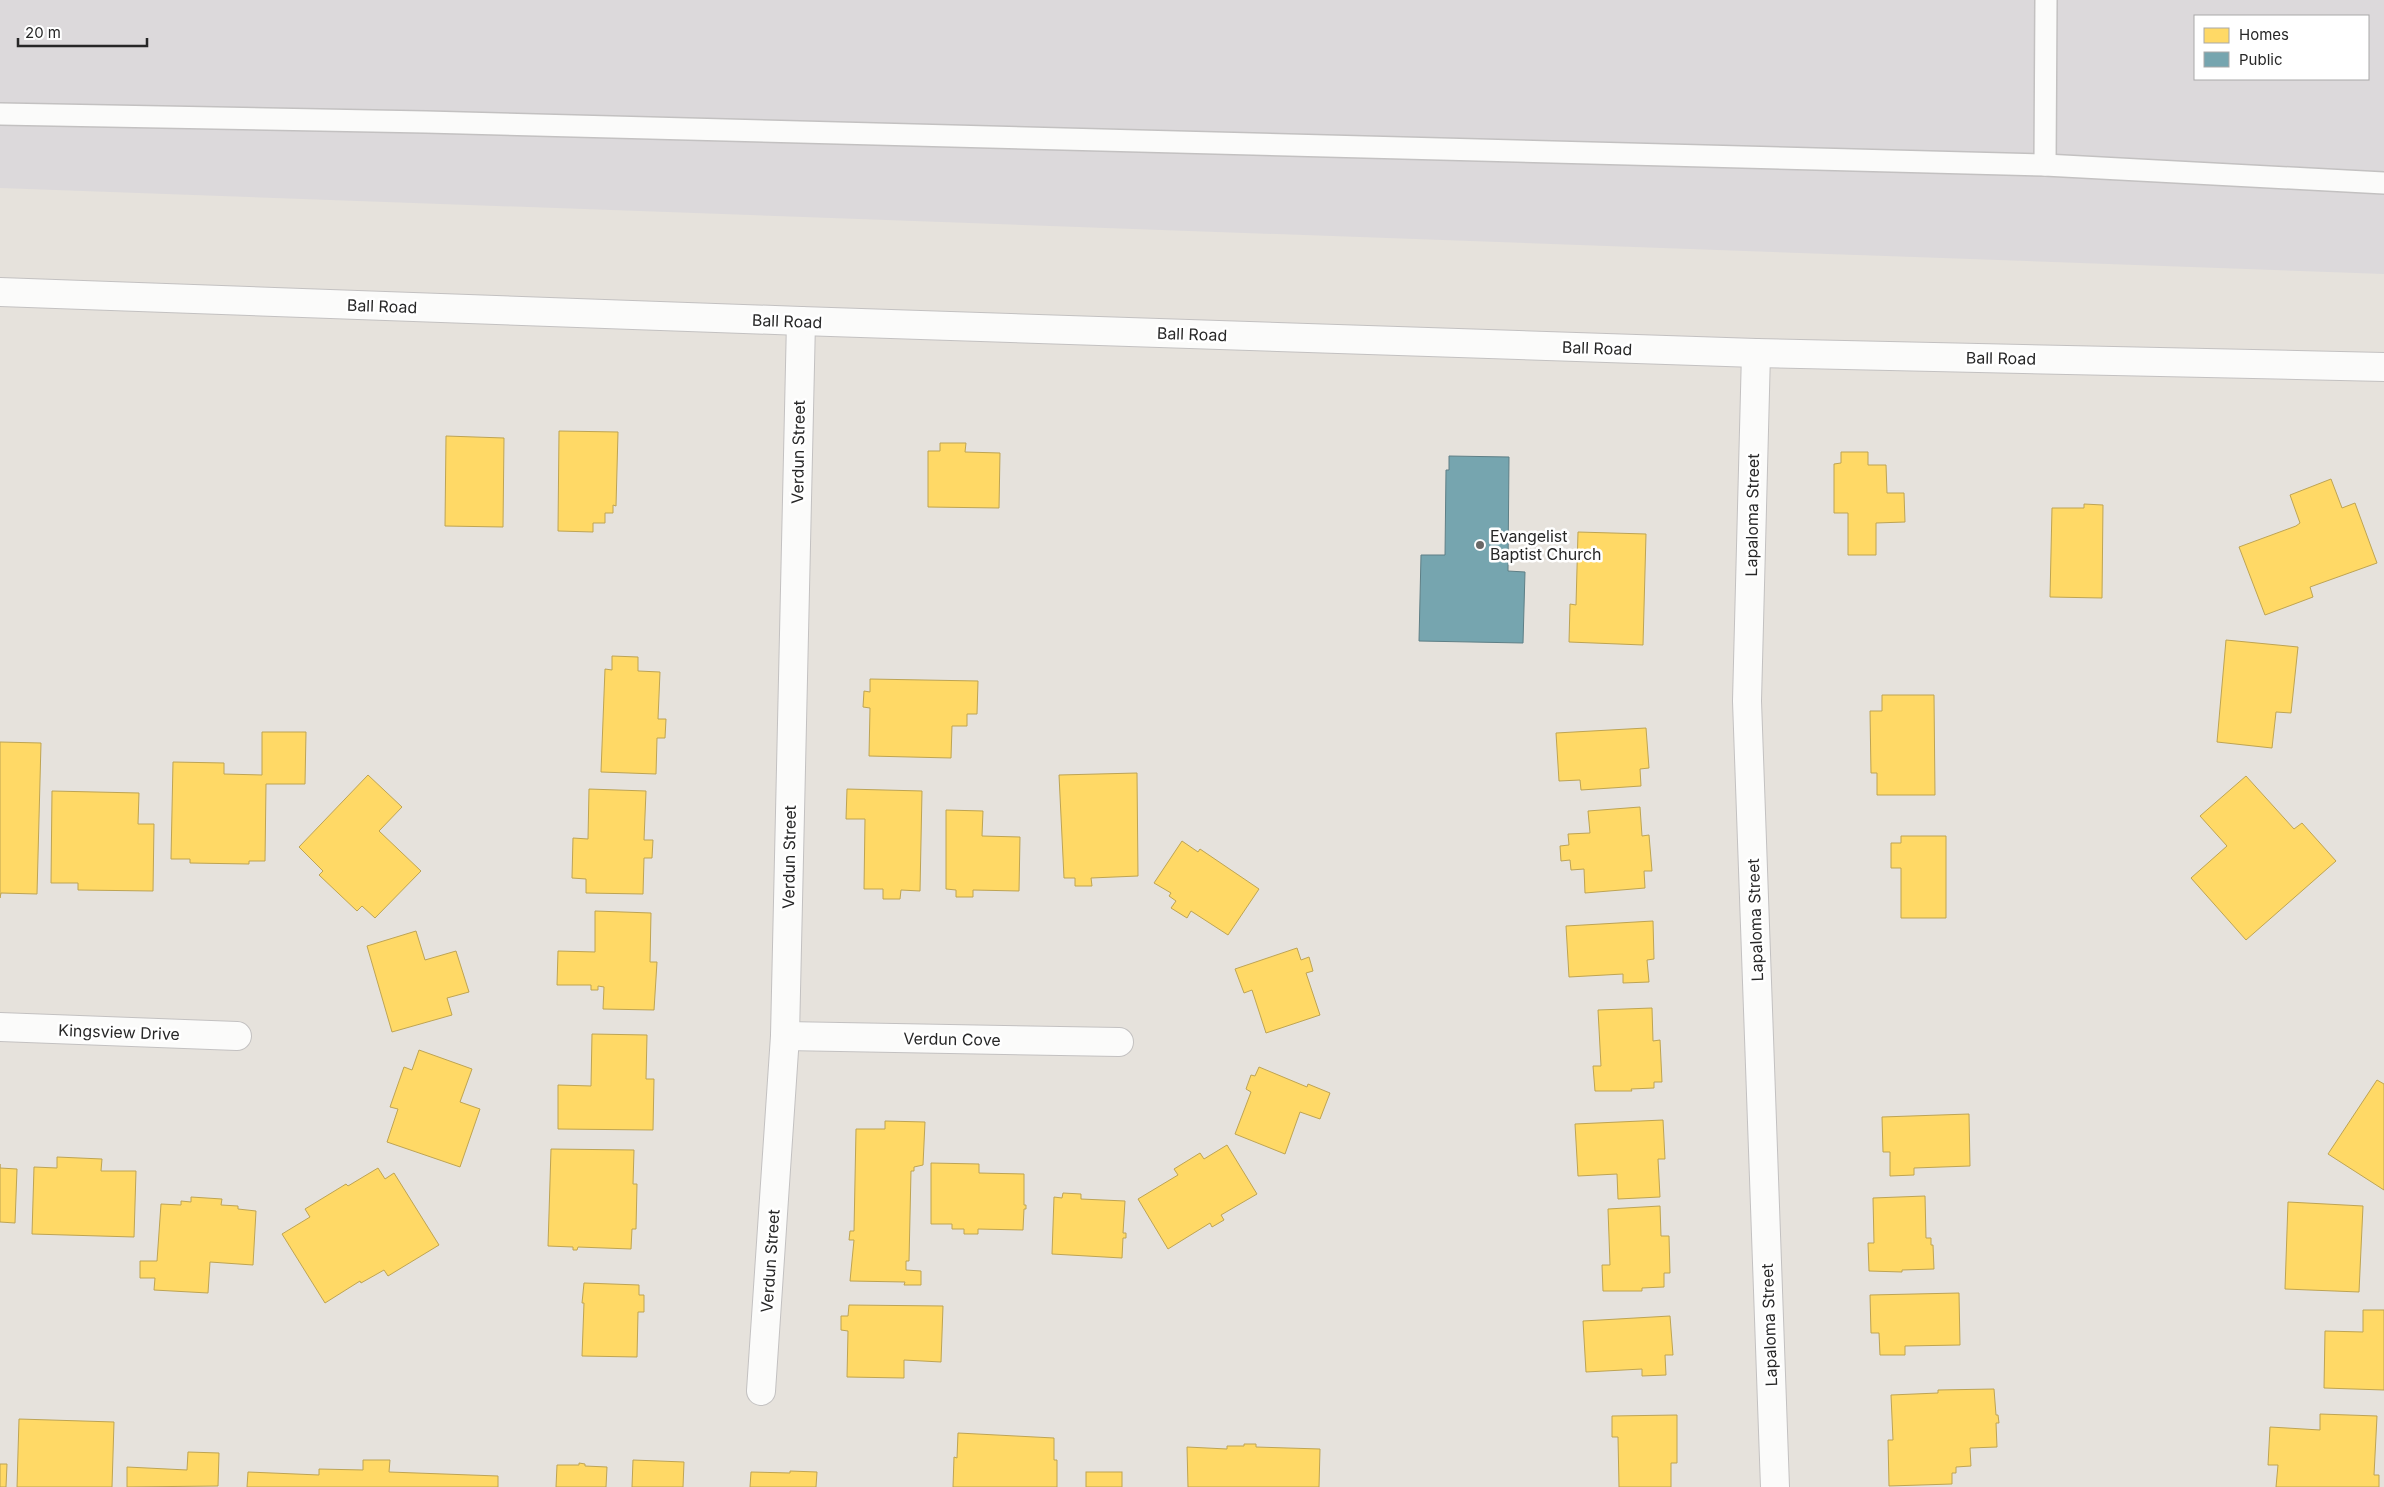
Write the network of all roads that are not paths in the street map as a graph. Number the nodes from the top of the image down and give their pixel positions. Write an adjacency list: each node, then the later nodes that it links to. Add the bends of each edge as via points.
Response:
1 (2046, 0): 3 (lane)
2 (0, 114): 3 (lane)
3 (2045, 165): 4 (lane)
4 (2384, 183)
5 (0, 292): 6 (street, Ball Road)
6 (801, 322): 7 (street, Ball Road); 11 (street, Verdun Street)
7 (1756, 353): 8 (street, Ball Road); 14 (street, Lapaloma Street, via 1747,701)
8 (2384, 367)
9 (0, 1027): 10 (street, Kingsview Drive)
10 (237, 1036)
11 (784, 1036): 12 (street, Verdun Cove); 13 (street, Verdun Street)
12 (1119, 1042)
13 (761, 1391)
14 (1775, 1487)

